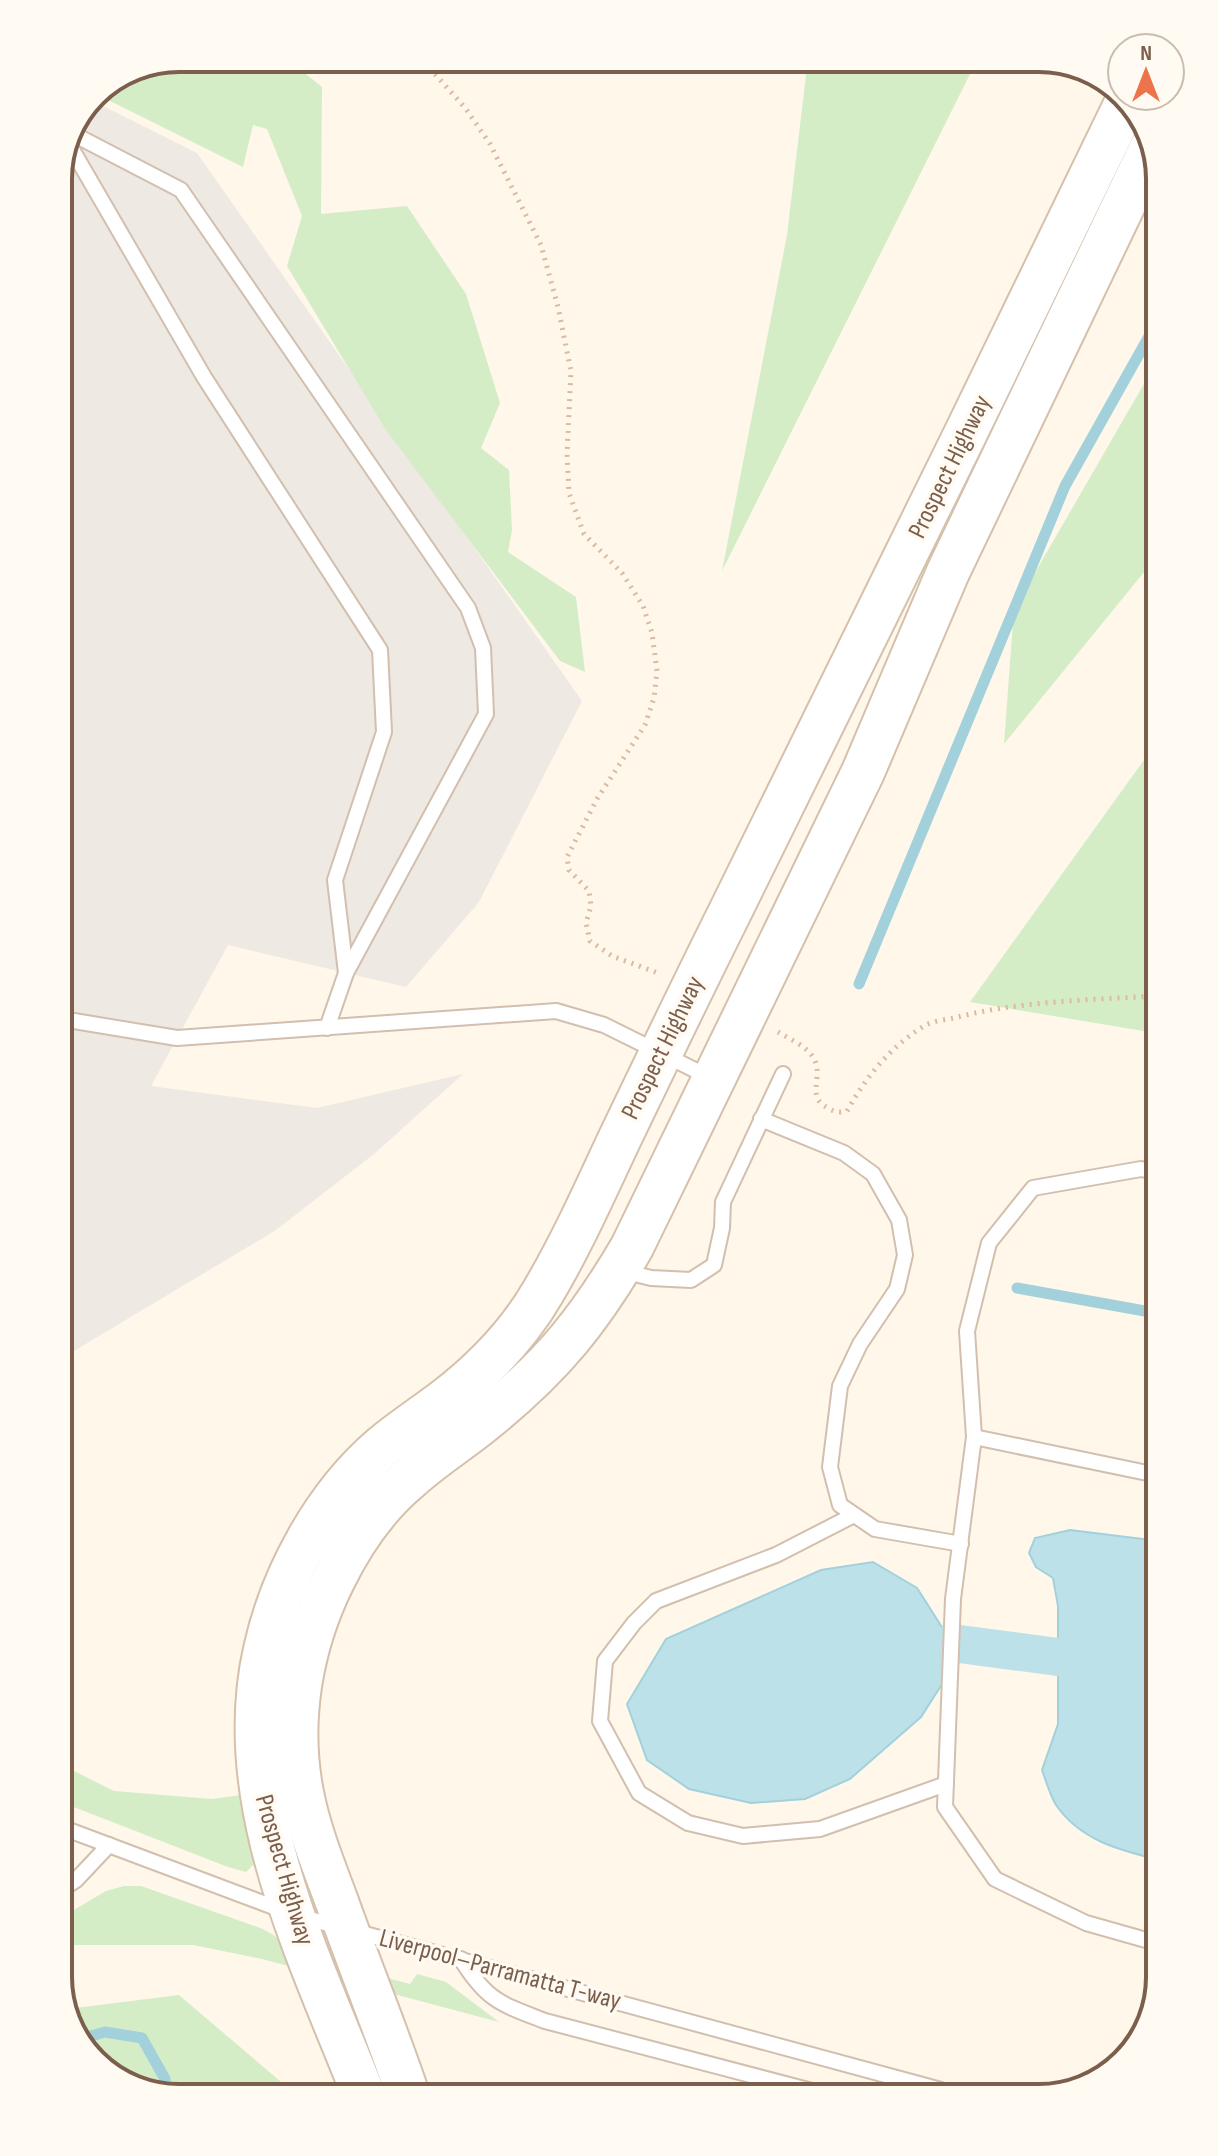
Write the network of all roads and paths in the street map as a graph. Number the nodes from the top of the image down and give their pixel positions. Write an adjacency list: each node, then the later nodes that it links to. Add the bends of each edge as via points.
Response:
1 (435, 74): 6 (path, via 490,144 541,245 571,371 569,493 584,534 622,573 643,606 652,633 657,671 645,725 567,857 569,870 589,891 590,941 612,956)
2 (1122, 112): 12 (main road, Prospect Highway)
3 (80, 138): 7 (lane, via 181,190 468,608 483,648 486,714)
4 (75, 155): 7 (lane, via 204,377 380,650 384,732 335,880)
5 (1144, 162): 14 (main road, Prospect Highway, via 948,572 863,772)
6 (647, 968)
7 (346, 973): 10 (lane)
8 (1146, 997): 11 (path, via 973,1012 926,1025 890,1052 841,1113 819,1102 814,1091 816,1063 807,1050)
9 (72, 1021): 10 (lane, via 177,1038)
10 (327, 1028): 12 (lane, via 556,1011 604,1025)
11 (773, 1028)
12 (661, 1053): 14 (lane); 26 (main road, Prospect Highway, via 530,1315 483,1368 360,1469 315,1529 288,1582 265,1649 256,1742 273,1849)
13 (783, 1074): 15 (lane)
14 (713, 1079): 17 (main road, Prospect Highway)
15 (761, 1119): 17 (lane, via 723,1202 714,1265 691,1280 651,1278); 20 (lane, via 844,1153 873,1174 899,1220 905,1255 897,1289 860,1344 840,1386 830,1467 840,1505)
16 (1146, 1170): 18 (lane, via 1033,1188 989,1243 967,1331)
17 (619, 1269): 27 (main road, Prospect Highway, via 585,1322 544,1369 430,1460 385,1504 359,1535 318,1612 302,1675 298,1763 313,1836)
18 (974, 1437): 19 (lane); 21 (lane)
19 (1146, 1473)
20 (854, 1515): 21 (lane, via 875,1529); 22 (lane, via 776,1555 656,1601 605,1661 600,1721 639,1793 688,1823 743,1836 820,1829)
21 (961, 1544): 22 (lane, via 953,1599)
22 (946, 1784): 28 (lane, via 945,1807 995,1879 1086,1923)
23 (72, 1831): 24 (lane, Liverpool–Parramatta T-way)
24 (109, 1845): 25 (lane); 26 (lane, Liverpool–Parramatta T-way)
25 (72, 1883)
26 (295, 1915): 27 (lane, Liverpool–Parramatta T-way); 30 (main road, Prospect Highway)
27 (347, 1930): 29 (lane, Liverpool–Parramatta T-way); 31 (main road, Prospect Highway)
28 (1146, 1940)
29 (461, 1959): 32 (lane, via 478,1987 532,2016); 33 (lane, Liverpool–Parramatta T-way)
30 (358, 2080)
31 (403, 2083)
32 (786, 2084)
33 (919, 2084)

